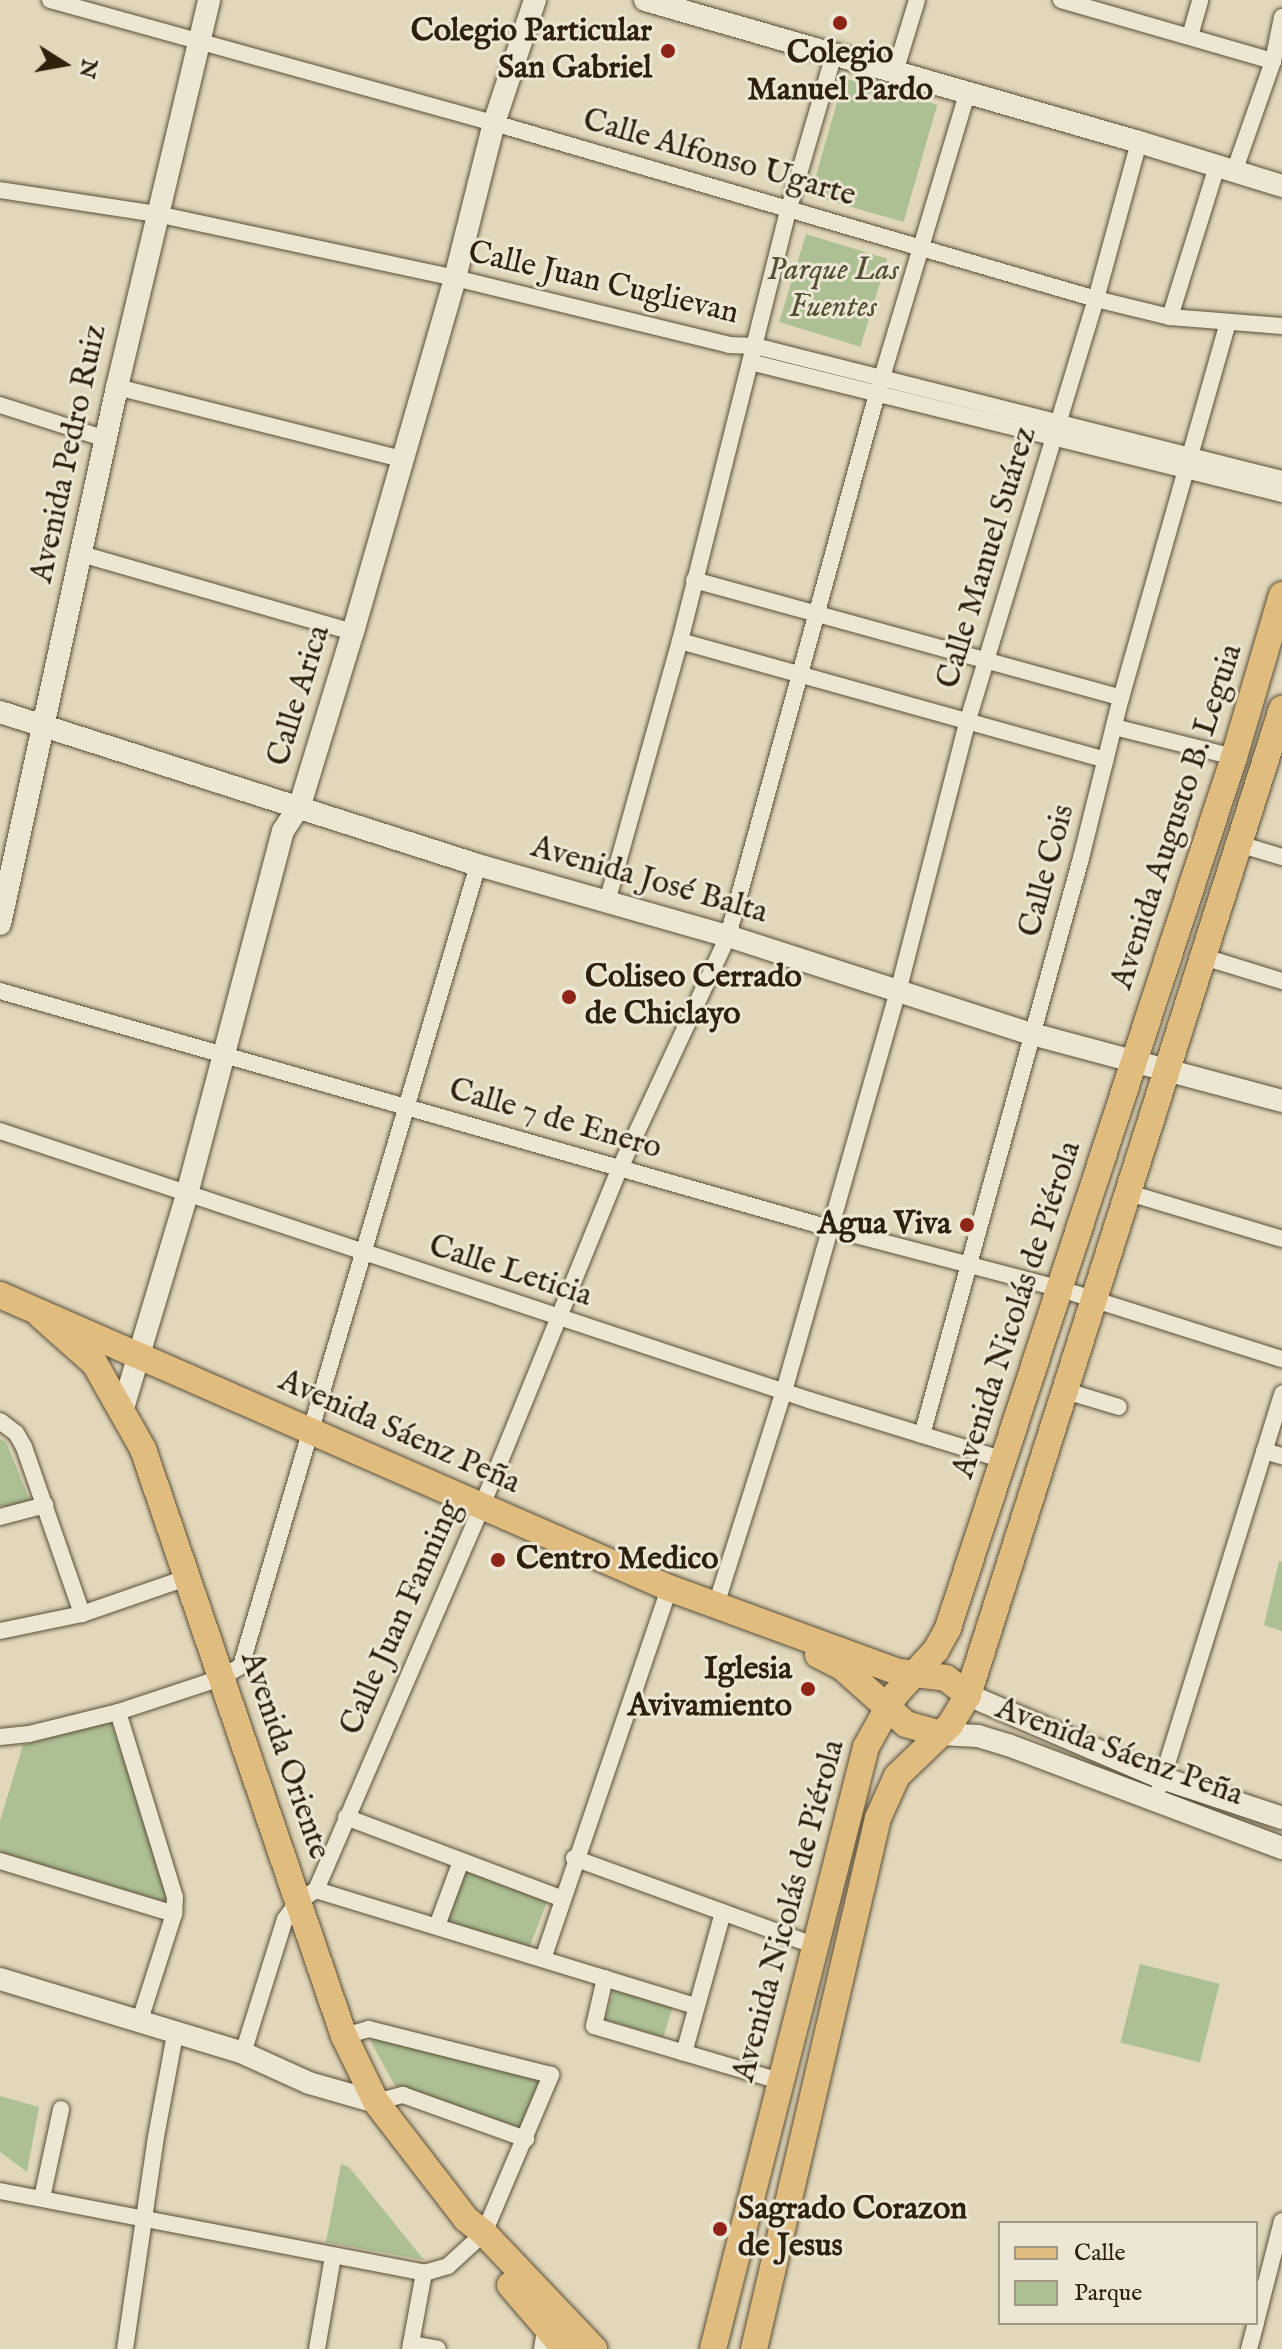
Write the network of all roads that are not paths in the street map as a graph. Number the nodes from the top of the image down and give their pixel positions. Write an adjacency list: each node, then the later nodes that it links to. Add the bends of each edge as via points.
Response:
1 (50, 0): 10 (street, Calle Alfonso Ugarte)
2 (209, 0): 10 (street, Avenida Pedro Ruiz)
3 (535, 0): 15 (street, Calle Arica)
4 (645, 0): 11 (street)
5 (917, 0): 13 (street)
6 (1062, 0): 9 (street)
7 (1200, 0): 9 (street)
8 (1282, 17): 12 (street)
9 (1190, 36): 12 (street)
10 (200, 39): 15 (street, Calle Alfonso Ugarte); 21 (street, Avenida Pedro Ruiz)
11 (834, 54): 13 (street); 20 (street)
12 (1273, 61): 17 (street)
13 (895, 72): 14 (street)
14 (967, 94): 16 (street); 22 (street, Calle Juan Fanning)
15 (494, 123): 20 (street, Calle Alfonso Ugarte); 23 (street, Calle Arica)
16 (1139, 142): 17 (street); 24 (street, Calle Manuel Suárez)
17 (1226, 169): 18 (street); 25 (street)
18 (1282, 186)
19 (0, 190): 21 (street, Calle Juan Cuglievan)
20 (789, 208): 22 (street, Calle Alfonso Ugarte); 28 (street)
21 (157, 214): 23 (street, Calle Juan Cuglievan); 30 (street, Avenida Pedro Ruiz)
22 (921, 248): 24 (street, Calle Alfonso Ugarte); 29 (street, Calle Juan Fanning)
23 (455, 278): 28 (street, Calle Juan Cuglievan); 34 (street, Calle Arica)
24 (1096, 299): 25 (street, Calle Alfonso Ugarte); 32 (street, Calle Manuel Suárez)
25 (1170, 317): 26 (street, Calle Alfonso Ugarte)
26 (1228, 323): 27 (street, Calle Alfonso Ugarte); 35 (street, Calle Cois)
27 (1282, 326)
28 (752, 354): 29 (street, Calle Juan Cuglievan); 39 (street)
29 (879, 386): 32 (street, Calle Juan Cuglievan); 41 (street, Calle Juan Fanning)
30 (117, 387): 33 (street, Avenida Pedro Ruiz); 34 (street)
31 (0, 405): 33 (street)
32 (1056, 430): 35 (street, Calle Juan Cuglievan); 44 (street, Calle Manuel Suárez)
33 (106, 439): 38 (street, Avenida Pedro Ruiz)
34 (401, 459): 42 (street, Calle Arica)
35 (1187, 463): 36 (street, Calle Juan Cuglievan); 37 (street, Calle Juan Cuglievan); 46 (street, Calle Cois)
36 (1282, 479)
37 (1282, 494)
38 (81, 554): 42 (street); 50 (street, Avenida Pedro Ruiz)
39 (694, 580): 41 (street); 43 (street)
40 (1282, 595): 53 (main road, Avenida Augusto B. Leguia)
41 (815, 613): 44 (street); 45 (street, Calle Juan Fanning)
42 (353, 632): 56 (street, Calle Arica)
43 (680, 641): 45 (street); 60 (street)
44 (986, 661): 46 (street); 49 (street, Calle Manuel Suárez)
45 (799, 674): 49 (street); 62 (street, Calle Juan Fanning)
46 (1121, 698): 51 (street, Calle Cois)
47 (1282, 709): 52 (main road, Avenida Augusto B. Leguia)
48 (0, 712): 50 (street, Avenida José Balta)
49 (968, 720): 54 (street); 66 (street, Calle Manuel Suárez)
50 (44, 725): 56 (street, Avenida José Balta); 61 (street, Avenida Pedro Ruiz)
51 (1114, 727): 53 (street); 54 (street, Calle Cois)
52 (1278, 738): 55 (main road, Avenida Augusto B. Leguia)
53 (1234, 757): 55 (main road); 69 (main road, Avenida Augusto B. Leguia)
54 (1106, 760): 67 (street, Calle Cois)
55 (1264, 765): 57 (main road, Avenida Augusto B. Leguia)
56 (300, 805): 59 (street, Avenida José Balta); 68 (street, Calle Arica, via 283,831)
57 (1239, 844): 58 (street); 63 (main road, Avenida Augusto B. Leguia)
58 (1282, 857)
59 (478, 865): 60 (street, Avenida José Balta); 72 (street)
60 (607, 902): 62 (street, Avenida José Balta)
61 (0, 924)
62 (728, 936): 66 (street, Avenida José Balta); 75 (street, Calle Juan Fanning)
63 (1204, 957): 64 (street); 70 (main road, Avenida Augusto B. Leguia)
64 (1282, 981)
65 (0, 991): 68 (street, Calle 7 de Enero)
66 (898, 992): 67 (street, Avenida José Balta); 78 (street, Calle Manuel Suárez)
67 (1032, 1034): 69 (street, Avenida José Balta); 81 (street, Calle Cois)
68 (222, 1054): 72 (street, Calle 7 de Enero); 77 (street, Calle Arica)
69 (1134, 1067): 70 (street, Avenida José Balta); 82 (main road, Avenida Nicolás de Piérola)
70 (1166, 1077): 71 (street, Avenida José Balta); 73 (street, Avenida José Balta); 76 (main road, Avenida Nicolás de Piérola)
71 (1282, 1101)
72 (408, 1107): 75 (street, Calle 7 de Enero); 80 (street)
73 (1282, 1117)
74 (0, 1131): 77 (street, Calle Leticia)
75 (620, 1168): 78 (street, Calle 7 de Enero); 86 (street, Calle Juan Fanning)
76 (1129, 1193): 79 (street); 84 (main road, Avenida Nicolás de Piérola)
77 (187, 1194): 80 (street, Calle Leticia); 87 (street, Calle Arica)
78 (829, 1228): 81 (street, Calle 7 de Enero); 89 (street, Calle Manuel Suárez)
79 (1282, 1239)
80 (364, 1253): 86 (street, Calle Leticia); 95 (street)
81 (966, 1266): 82 (street, Calle 7 de Enero); 96 (street, Calle Cois)
82 (1061, 1289): 84 (street, Calle 7 de Enero); 99 (main road, Avenida Nicolás de Piérola)
83 (0, 1295): 85 (main road, Avenida Sáenz Peña)
84 (1094, 1301): 88 (street, Calle 7 de Enero); 90 (main road, Avenida Nicolás de Piérola)
85 (41, 1316): 87 (main road, Avenida Sáenz Peña); 93 (main road, Avenida Oriente, via 95,1364)
86 (559, 1318): 89 (street, Calle Leticia); 101 (street, Calle Juan Fanning)
87 (136, 1356): 93 (street, Calle Arica); 95 (main road, Avenida Sáenz Peña)
88 (1282, 1359)
89 (784, 1391): 96 (street, Calle Leticia); 105 (street, Calle Manuel Suárez)
90 (1066, 1391): 92 (street); 111 (main road, Avenida Nicolás de Piérola)
91 (1282, 1394): 97 (street)
92 (1119, 1407)
93 (123, 1408): 103 (main road, Avenida Oriente, via 143,1449)
94 (0, 1421): 100 (street, via 24,1447)
95 (313, 1431): 101 (main road, Avenida Sáenz Peña); 110 (street, via 241,1666)
96 (922, 1435): 99 (street, Calle Leticia)
97 (1264, 1451): 98 (street); 116 (street)
98 (1282, 1456)
99 (1004, 1460): 109 (main road, Avenida Nicolás de Piérola, via 948,1628)
100 (45, 1505): 102 (street); 106 (street)
101 (481, 1508): 104 (main road, Avenida Sáenz Peña); 118 (street, Calle Juan Fanning)
102 (0, 1517)
103 (186, 1578): 106 (street); 110 (main road, Avenida Oriente)
104 (669, 1588): 105 (main road, Avenida Sáenz Peña); 121 (street)
105 (716, 1605): 107 (main road, Avenida Sáenz Peña)
106 (82, 1614): 108 (street)
107 (772, 1627): 109 (main road, Avenida Sáenz Peña, via 794,1630); 112 (main road, Avenida Sáenz Peña, via 790,1642 842,1667)
108 (0, 1631)
109 (916, 1675): 111 (main road, Avenida Sáenz Peña, via 946,1678); 112 (main road, Avenida Nicolás de Piérola)
110 (221, 1678): 113 (street); 124 (main road, Avenida Oriente)
111 (968, 1695): 114 (main road, Avenida Nicolás de Piérola); 116 (street, Avenida Sáenz Peña)
112 (888, 1707): 114 (main road, Avenida Sáenz Peña, via 906,1724); 129 (main road, Avenida Nicolás de Piérola, via 866,1747)
113 (118, 1712): 115 (street); 127 (street, via 172,1879)
114 (940, 1734): 117 (street, Avenida Sáenz Peña, via 978,1736 1008,1745); 161 (main road, Avenida Nicolás de Piérola, via 897,1776 878,1818)
115 (0, 1737)
116 (1162, 1778): 117 (street); 119 (street, Avenida Sáenz Peña)
117 (1156, 1803): 120 (street, Avenida Sáenz Peña)
118 (346, 1817): 123 (street); 124 (street, Calle Juan Fanning)
119 (1282, 1818)
120 (1282, 1848)
121 (574, 1858): 125 (street); 126 (street)
122 (0, 1861): 127 (street)
123 (461, 1861): 125 (street); 128 (street)
124 (307, 1896): 128 (street); 136 (main road, Avenida Oriente); 137 (street, Calle Juan Fanning, via 285,1919)
125 (560, 1898): 130 (street)
126 (723, 1912): 129 (street); 133 (street)
127 (174, 1914): 134 (street)
128 (437, 1926): 130 (street)
129 (813, 1945): 139 (main road, Avenida Nicolás de Piérola)
130 (543, 1959): 131 (street)
131 (605, 1978): 133 (street); 138 (street, via 594,2026)
132 (0, 1979): 134 (street)
133 (696, 2006): 138 (street)
134 (139, 2023): 135 (street)
135 (175, 2034): 137 (street); 145 (street)
136 (344, 2036): 140 (main road, Avenida Oriente); 142 (street, via 369,2029 551,2075)
137 (243, 2053): 140 (street, via 309,2083)
138 (684, 2053): 139 (street)
139 (780, 2081): 160 (main road, Avenida Nicolás de Piérola)
140 (376, 2102): 142 (street, via 403,2095); 147 (main road, Avenida Oriente)
141 (61, 2109): 144 (street)
142 (526, 2139): 147 (street)
143 (0, 2191): 144 (street)
144 (42, 2198): 145 (street)
145 (145, 2218): 148 (street); 155 (street)
146 (1282, 2221): 149 (street)
147 (476, 2231): 150 (street, via 448,2266); 153 (main road, Avenida Oriente); 159 (main road, Avenida Oriente)
148 (333, 2256): 150 (street); 156 (street)
149 (1277, 2258): 151 (street)
150 (424, 2273): 154 (street)
151 (1258, 2317)
152 (1255, 2325): 162 (street)
153 (543, 2339): 158 (main road, Avenida Oriente)
154 (410, 2346): 157 (street)
155 (125, 2349)
156 (317, 2349)
157 (438, 2349)
158 (565, 2349)
159 (594, 2349)
160 (713, 2349)
161 (754, 2349)
162 (1249, 2349)

